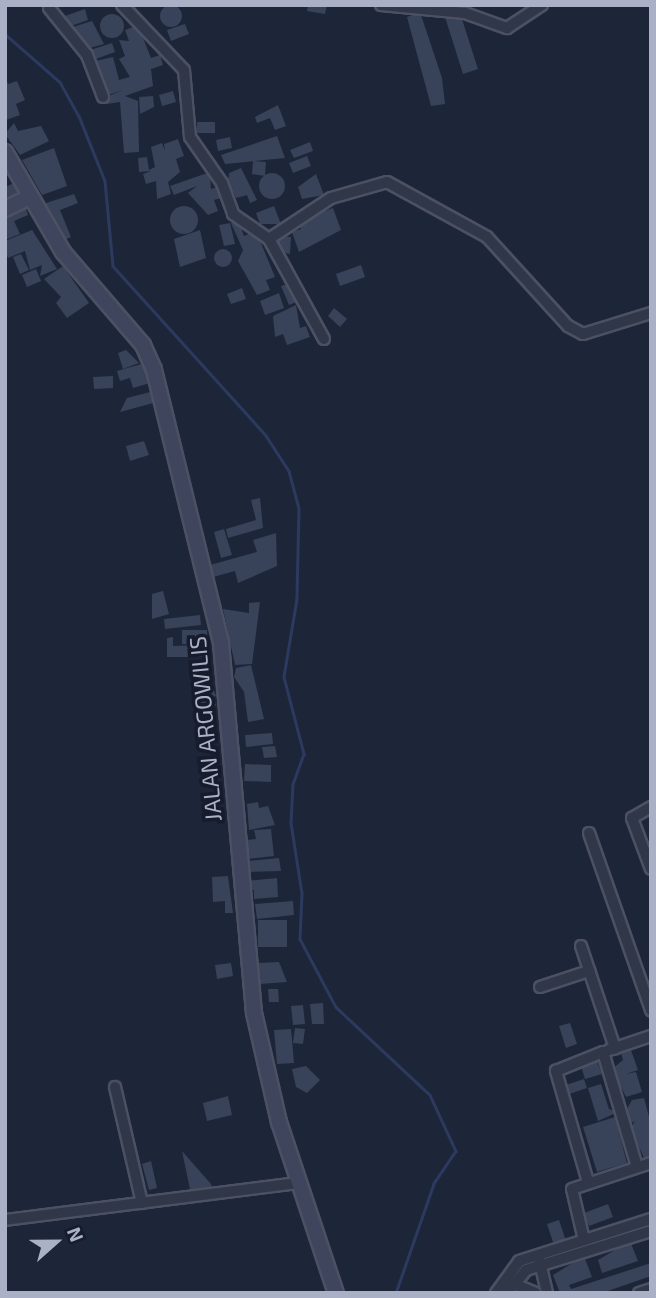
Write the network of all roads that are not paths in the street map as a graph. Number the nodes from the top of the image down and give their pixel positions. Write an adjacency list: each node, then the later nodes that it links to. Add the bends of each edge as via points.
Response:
1 (122, 5): 9 (street, via 184,69 190,136 236,217)
2 (381, 5): 3 (street, via 465,13 507,28)
3 (542, 5)
4 (50, 6): 5 (street, via 87,55)
5 (103, 97)
6 (5, 152): 7 (street, JALAN ARGOWILIS)
7 (30, 197): 8 (street); 26 (street, JALAN ARGOWILIS, via 63,252 144,345 154,370 221,643 245,961)
8 (5, 209)
9 (270, 239): 10 (street, via 331,198 387,182 487,237 568,326 583,334); 11 (street)
10 (651, 313)
11 (324, 339)
12 (651, 807): 14 (street, via 632,818)
13 (589, 833): 18 (street)
14 (651, 869)
15 (580, 946): 16 (street)
16 (589, 971): 17 (street); 20 (street)
17 (540, 987)
18 (651, 1010)
19 (651, 1036): 20 (street)
20 (615, 1048): 21 (street)
21 (603, 1052): 24 (street); 25 (street, via 555,1071)
22 (115, 1087): 27 (street)
23 (651, 1163): 24 (street)
24 (637, 1167): 25 (street)
25 (589, 1182): 32 (street, via 571,1193)
26 (292, 1184): 27 (street); 36 (street, JALAN ARGOWILIS)
27 (142, 1203): 29 (street)
28 (651, 1219): 31 (street)
29 (5, 1220)
30 (651, 1231): 31 (street)
31 (627, 1233): 32 (street); 33 (street)
32 (584, 1240): 33 (street)
33 (540, 1259): 34 (street); 37 (street, via 510,1268); 39 (street)
34 (510, 1288): 38 (street)
35 (651, 1289): 40 (street)
36 (336, 1293)
37 (496, 1293)
38 (536, 1293)
39 (547, 1293)
40 (639, 1293)

